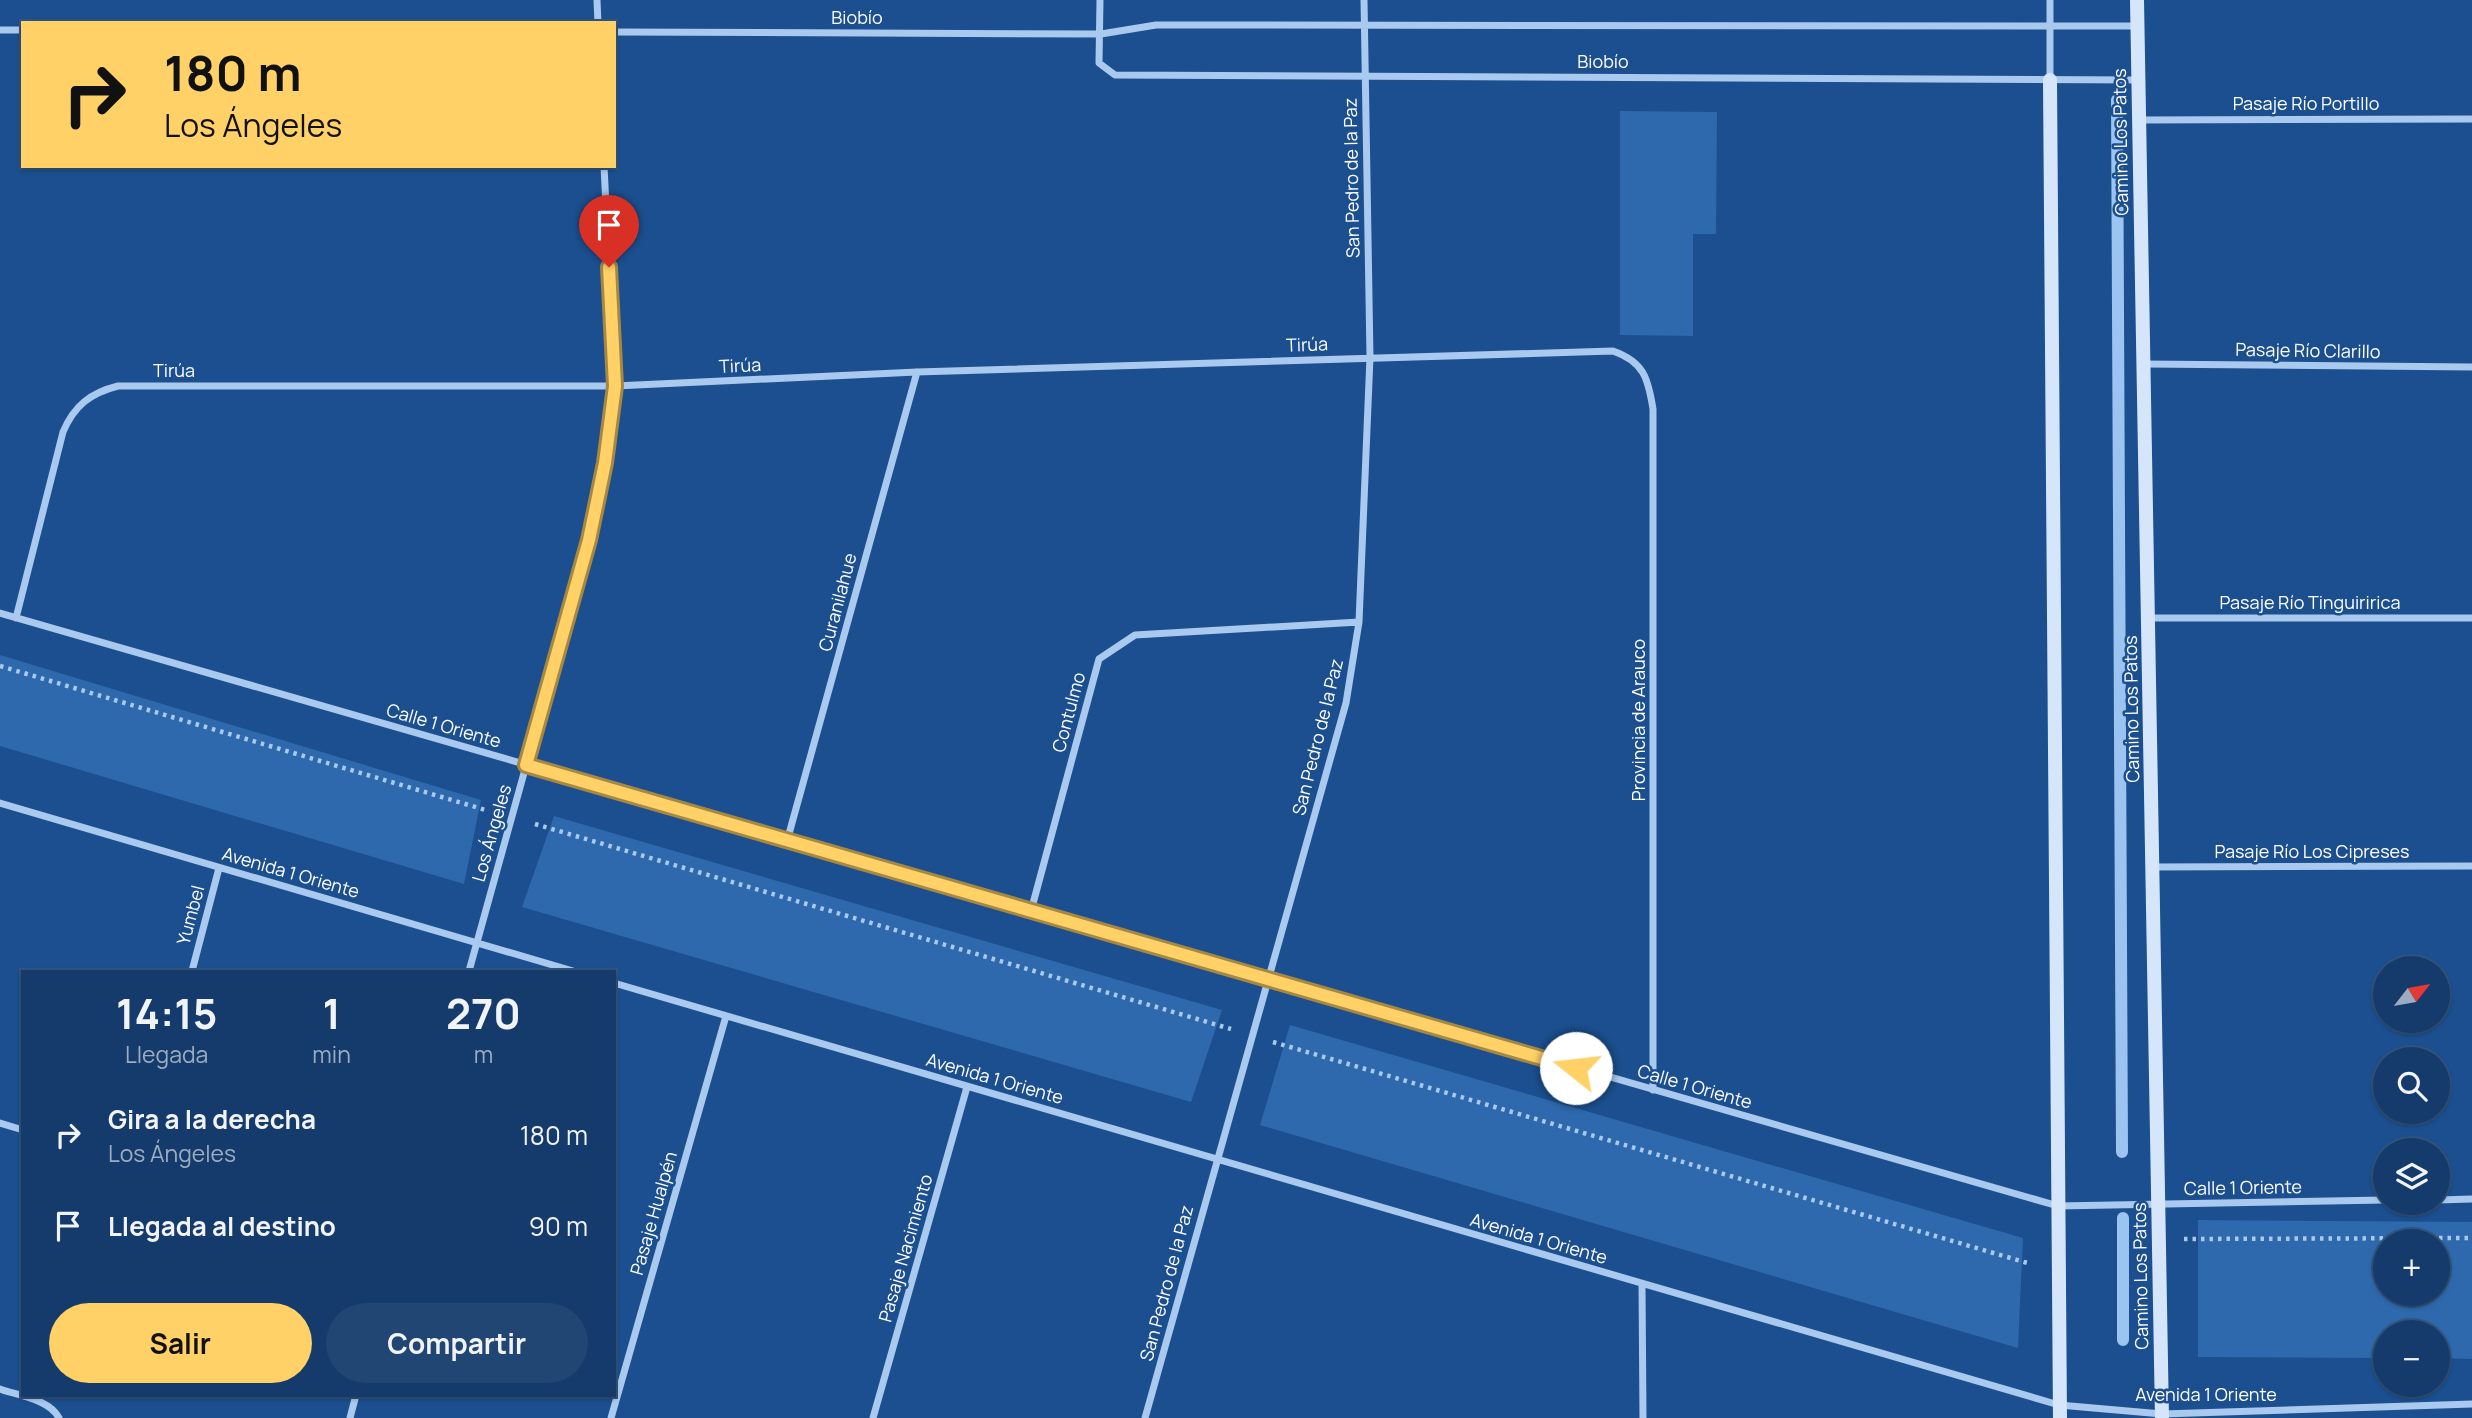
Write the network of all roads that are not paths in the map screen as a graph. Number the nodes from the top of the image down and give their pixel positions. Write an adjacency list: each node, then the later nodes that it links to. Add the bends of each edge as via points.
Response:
1 (597, 0): 6 (street)
2 (1100, 0): 13 (street)
3 (1364, 0): 7 (street, San Pedro de la Paz)
4 (2050, 0): 8 (street)
5 (2137, 0): 9 (street, Camino Los Patos)
6 (598, 21)
7 (1365, 26): 8 (street, Biobío); 13 (street, Biobío, via 1156,25); 14 (street, San Pedro de la Paz)
8 (2050, 26): 9 (street, Biobío); 15 (street)
9 (2138, 26): 16 (street, Camino Los Patos)
10 (0, 30): 11 (street)
11 (21, 30)
12 (616, 32): 13 (street, Biobío)
13 (1101, 34): 14 (street, Biobío, via 1099,62 1115,75)
14 (1365, 76): 15 (street, Biobío); 21 (street, San Pedro de la Paz)
15 (2050, 80): 16 (street, Biobío); 54 (street)
16 (2139, 80): 18 (street, Camino Los Patos)
17 (2472, 119): 18 (street, Pasaje Río Portillo)
18 (2139, 120): 22 (street, Camino Los Patos)
19 (604, 168): 25 (street, Los Ángeles)
20 (1630, 357): 21 (street, Tirúa, via 1613,351); 46 (street, Provincia de Arauco, via 1643,372 1654,408)
21 (1370, 358): 24 (street, Tirúa); 30 (street, San Pedro de la Paz)
22 (2144, 364): 23 (street, Pasaje Río Clarillo); 28 (street, Camino Los Patos)
23 (2472, 367)
24 (917, 372): 25 (street, Tirúa); 33 (street, Curanilahue)
25 (615, 386): 27 (street, Tirúa, via 117,386 103,390 78,406 63,432); 31 (street, Los Ángeles, via 589,540)
26 (0, 613): 27 (street, Calle 1 Oriente)
27 (16, 618): 31 (street, Calle 1 Oriente)
28 (2148, 618): 29 (street, Pasaje Río Tinguiririca); 35 (street, Camino Los Patos)
29 (2472, 618)
30 (1359, 622): 37 (street, Contulmo, via 1135,635 1099,659); 42 (street, San Pedro de la Paz, via 1346,703)
31 (526, 765): 33 (street, Calle 1 Oriente); 38 (street, Los Ángeles)
32 (0, 803): 36 (street, Avenida 1 Oriente)
33 (787, 841): 37 (street, Calle 1 Oriente)
34 (2472, 866): 35 (street, Pasaje Río Los Cipreses)
35 (2153, 867): 53 (street, Camino Los Patos)
36 (219, 868): 38 (street, Avenida 1 Oriente); 39 (street, Yumbel)
37 (1031, 911): 42 (street, Calle 1 Oriente)
38 (476, 943): 40 (street, Los Ángeles); 41 (street, Avenida 1 Oriente)
39 (192, 970)
40 (469, 970)
41 (570, 970)
42 (1268, 979): 46 (street, Calle 1 Oriente); 49 (street, San Pedro de la Paz)
43 (616, 984): 44 (street, Avenida 1 Oriente)
44 (726, 1016): 45 (street, Avenida 1 Oriente); 65 (street, Pasaje Hualpén)
45 (967, 1087): 49 (street, Avenida 1 Oriente); 66 (street, Pasaje Nacimiento)
46 (1653, 1090): 54 (street, Calle 1 Oriente)
47 (0, 1123): 48 (street)
48 (21, 1129)
49 (1216, 1160): 55 (street, Avenida 1 Oriente); 67 (street, San Pedro de la Paz)
50 (2472, 1199): 52 (street)
51 (2373, 1200): 53 (street, Calle 1 Oriente)
52 (2450, 1200)
53 (2158, 1205): 54 (street, Calle 1 Oriente); 62 (street, Camino Los Patos)
54 (2058, 1206): 61 (street)
55 (1642, 1284): 61 (street, Avenida 1 Oriente); 68 (street)
56 (0, 1390): 57 (street)
57 (21, 1397)
58 (22, 1397): 63 (street, via 52,1408)
59 (355, 1397): 64 (street)
60 (2472, 1404): 62 (street, Avenida 1 Oriente)
61 (2059, 1411): 62 (street, Avenida 1 Oriente)
62 (2162, 1416)
63 (59, 1418)
64 (350, 1418)
65 (611, 1418)
66 (873, 1418)
67 (1145, 1418)
68 (1643, 1418)

